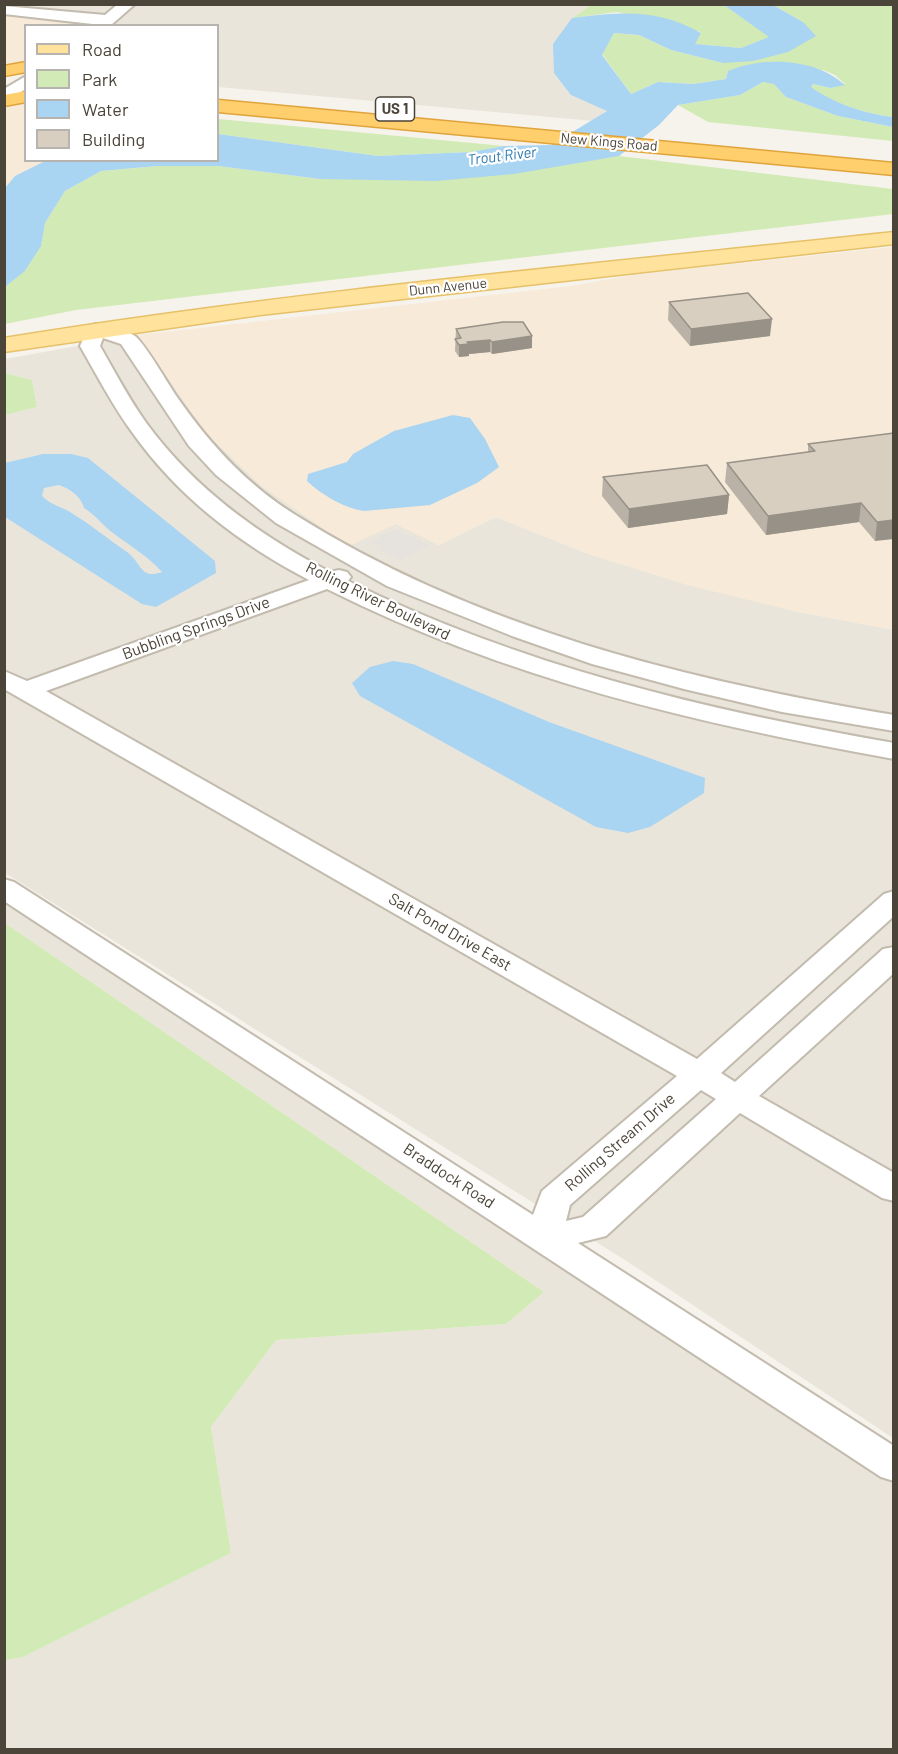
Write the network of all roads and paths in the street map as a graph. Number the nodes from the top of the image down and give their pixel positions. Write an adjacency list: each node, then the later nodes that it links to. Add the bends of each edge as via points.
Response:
1 (128, 4): 3 (street)
2 (4, 10): 3 (street)
3 (104, 23)
4 (24, 67): 5 (highway)
5 (4, 72): 6 (highway)
6 (17, 89)
7 (219, 92): 9 (highway, New Kings Road / US 1)
8 (219, 106): 10 (highway, New Kings Road / US 1)
9 (894, 155)
10 (894, 169)
11 (894, 238): 12 (main road, Dunn Avenue, via 260,308)
12 (96, 330): 13 (main road, Dunn Avenue); 14 (street, Rolling River Boulevard, via 128,340 197,441 224,470 284,518); 15 (street, Rolling River Boulevard, via 90,346 146,437 186,481 265,544)
13 (4, 345)
14 (366, 566): 15 (street, Bubbling Springs Drive); 17 (street, Rolling River Boulevard, via 443,602 601,659 693,684)
15 (328, 581): 16 (street, Bubbling Springs Drive); 18 (street, Rolling River Boulevard, via 534,668 657,704 765,729)
16 (15, 684): 22 (street, Salt Pond Drive East)
17 (894, 723)
18 (894, 751)
19 (4, 888): 25 (street, Braddock Road)
20 (894, 900): 22 (street, Rolling Stream Drive)
21 (894, 956): 23 (street)
22 (698, 1075): 23 (street, Salt Pond Drive East); 25 (street, Rolling Stream Drive, via 554,1200)
23 (737, 1098): 24 (street, Salt Pond Drive East); 25 (street, via 594,1227)
24 (894, 1189)
25 (545, 1238): 26 (street, Braddock Road)
26 (894, 1466)

